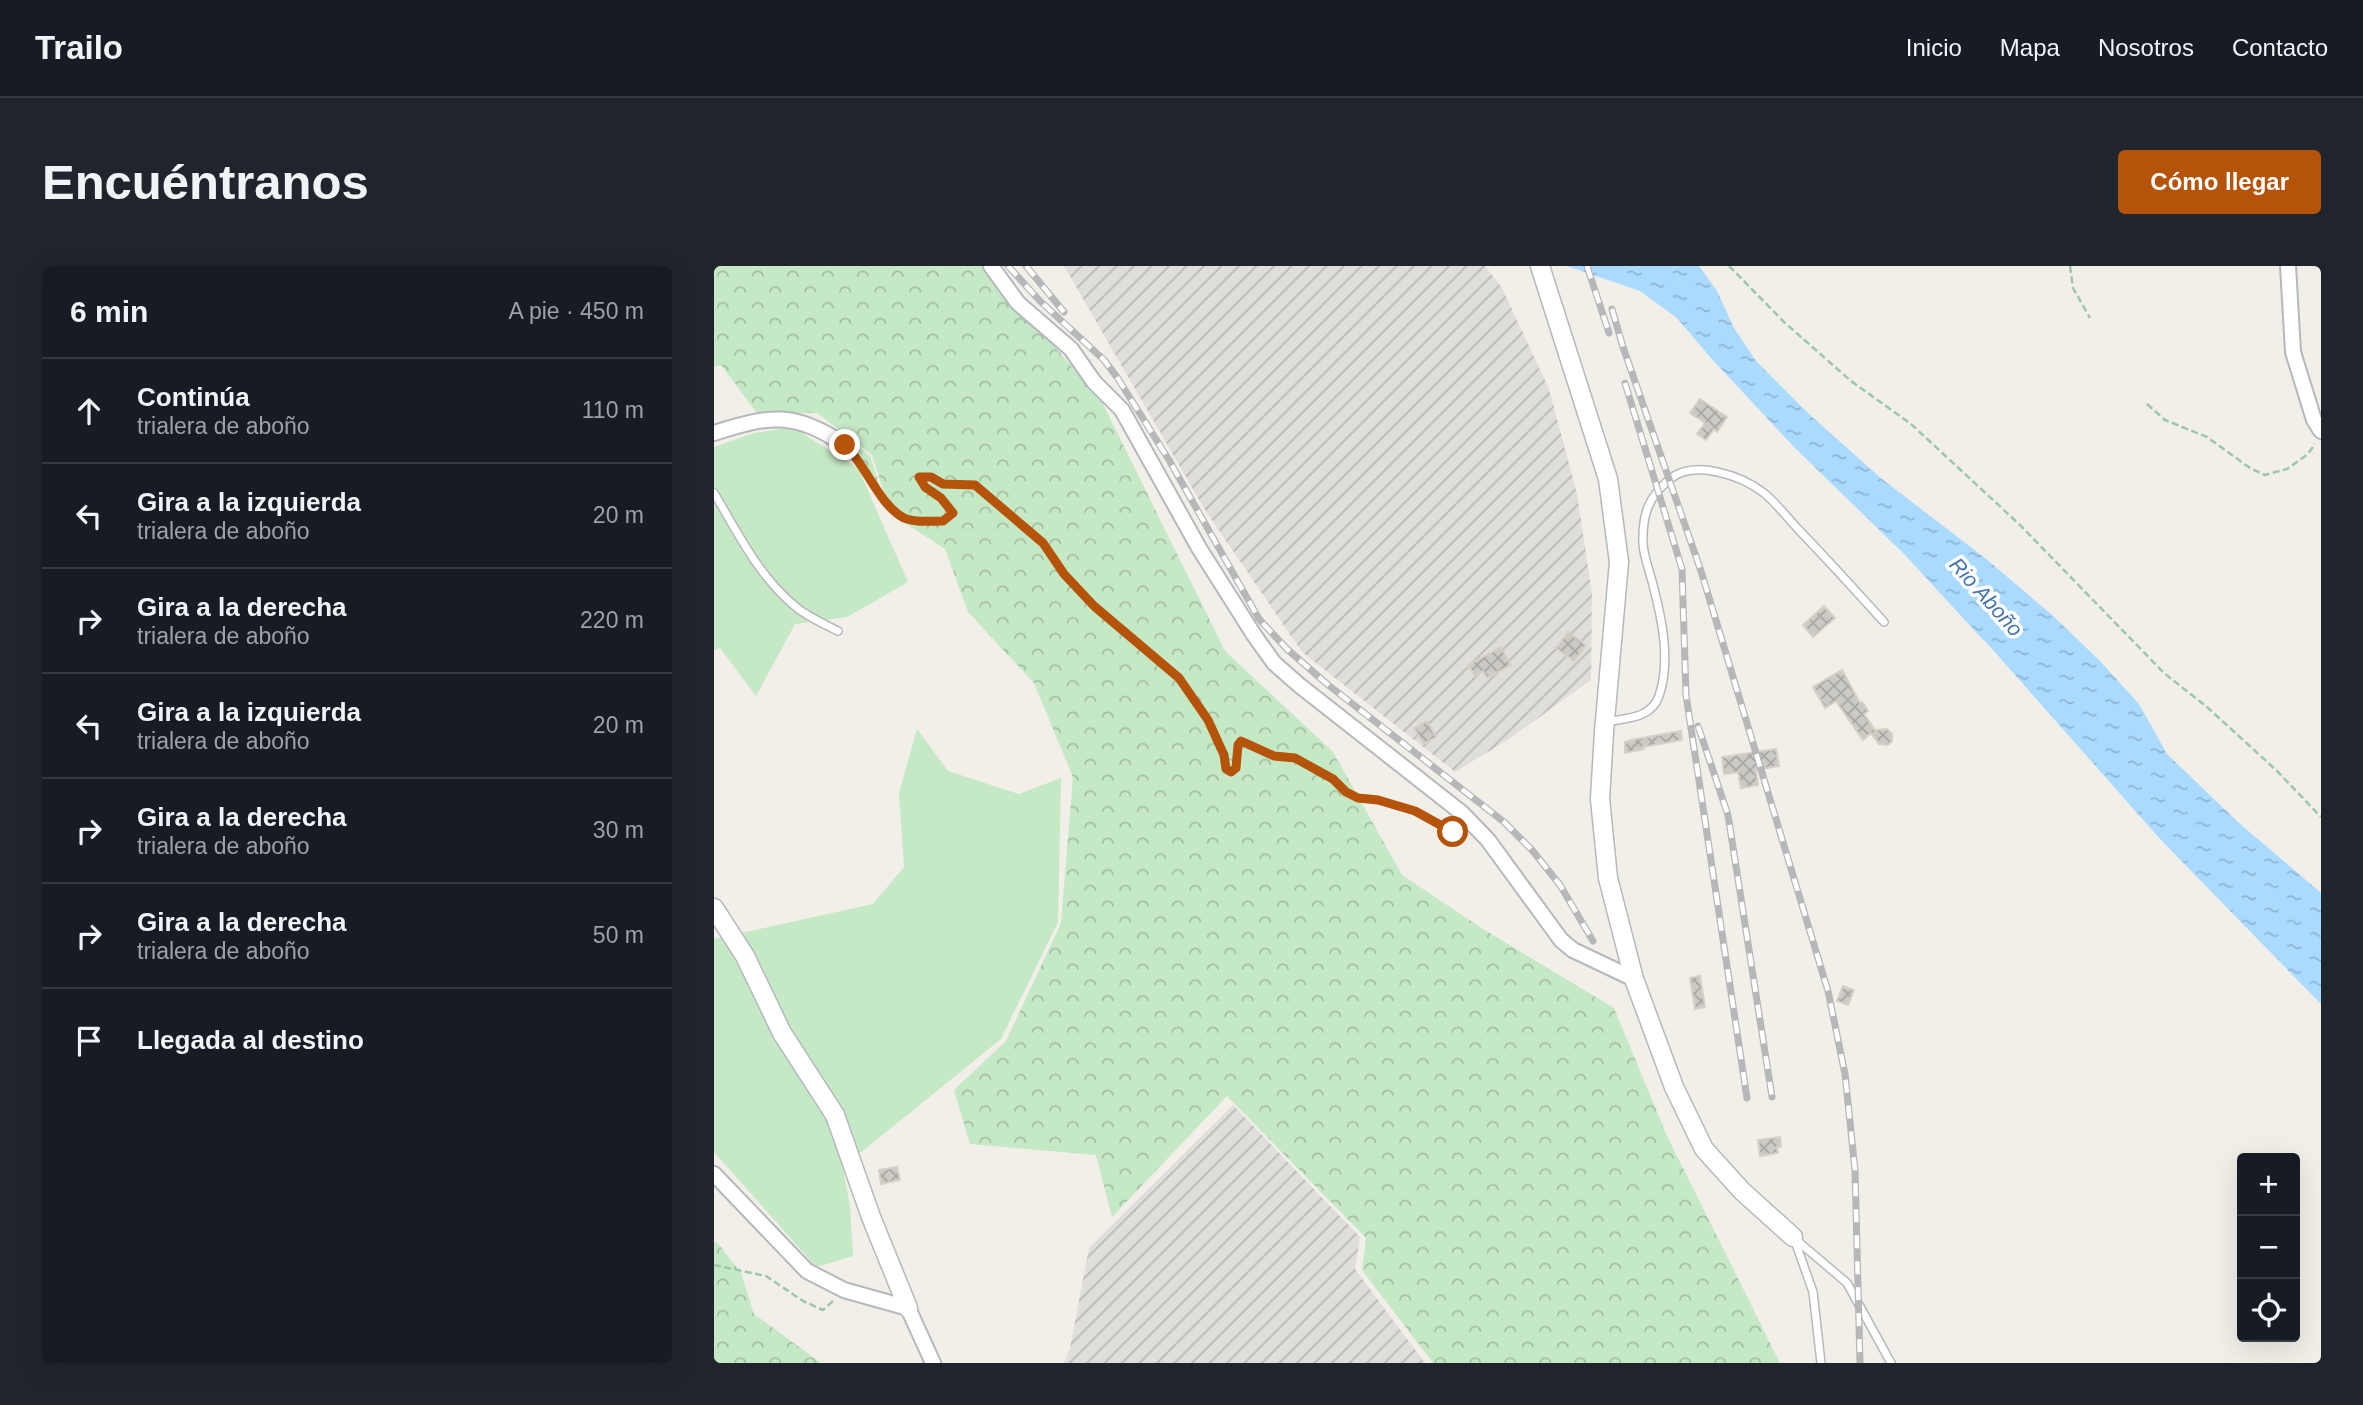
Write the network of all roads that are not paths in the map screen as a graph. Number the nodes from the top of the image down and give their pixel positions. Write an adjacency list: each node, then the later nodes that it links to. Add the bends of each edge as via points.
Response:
1 (991, 266): 12 (street, via 1018,303 1071,349 1094,382 1122,410 1199,548 1273,663 1462,813 1488,840 1560,940)
2 (1540, 266): 10 (street, via 1608,479 1619,562)
3 (2288, 266): 4 (street, via 2293,352)
4 (2321, 432)
5 (714, 433): 6 (street, via 756,420 793,419)
6 (845, 445)
7 (714, 493): 9 (lane, via 775,589 798,609)
8 (1884, 622): 10 (lane, via 1764,494 1734,475 1716,471 1674,476 1654,493 1644,517 1643,546 1658,603 1665,656 1659,697 1648,712)
9 (838, 631)
10 (1605, 722): 12 (street, via 1600,799 1608,878)
11 (718, 920): 15 (street, via 745,956 782,1033 835,1115)
12 (1634, 979): 14 (street, via 1674,1087 1704,1149)
13 (714, 1174): 15 (street, via 807,1271)
14 (1793, 1237): 17 (lane, via 1813,1292); 18 (lane, via 1847,1283)
15 (910, 1315): 16 (street)
16 (933, 1363)
17 (1821, 1363)
18 (1891, 1363)

